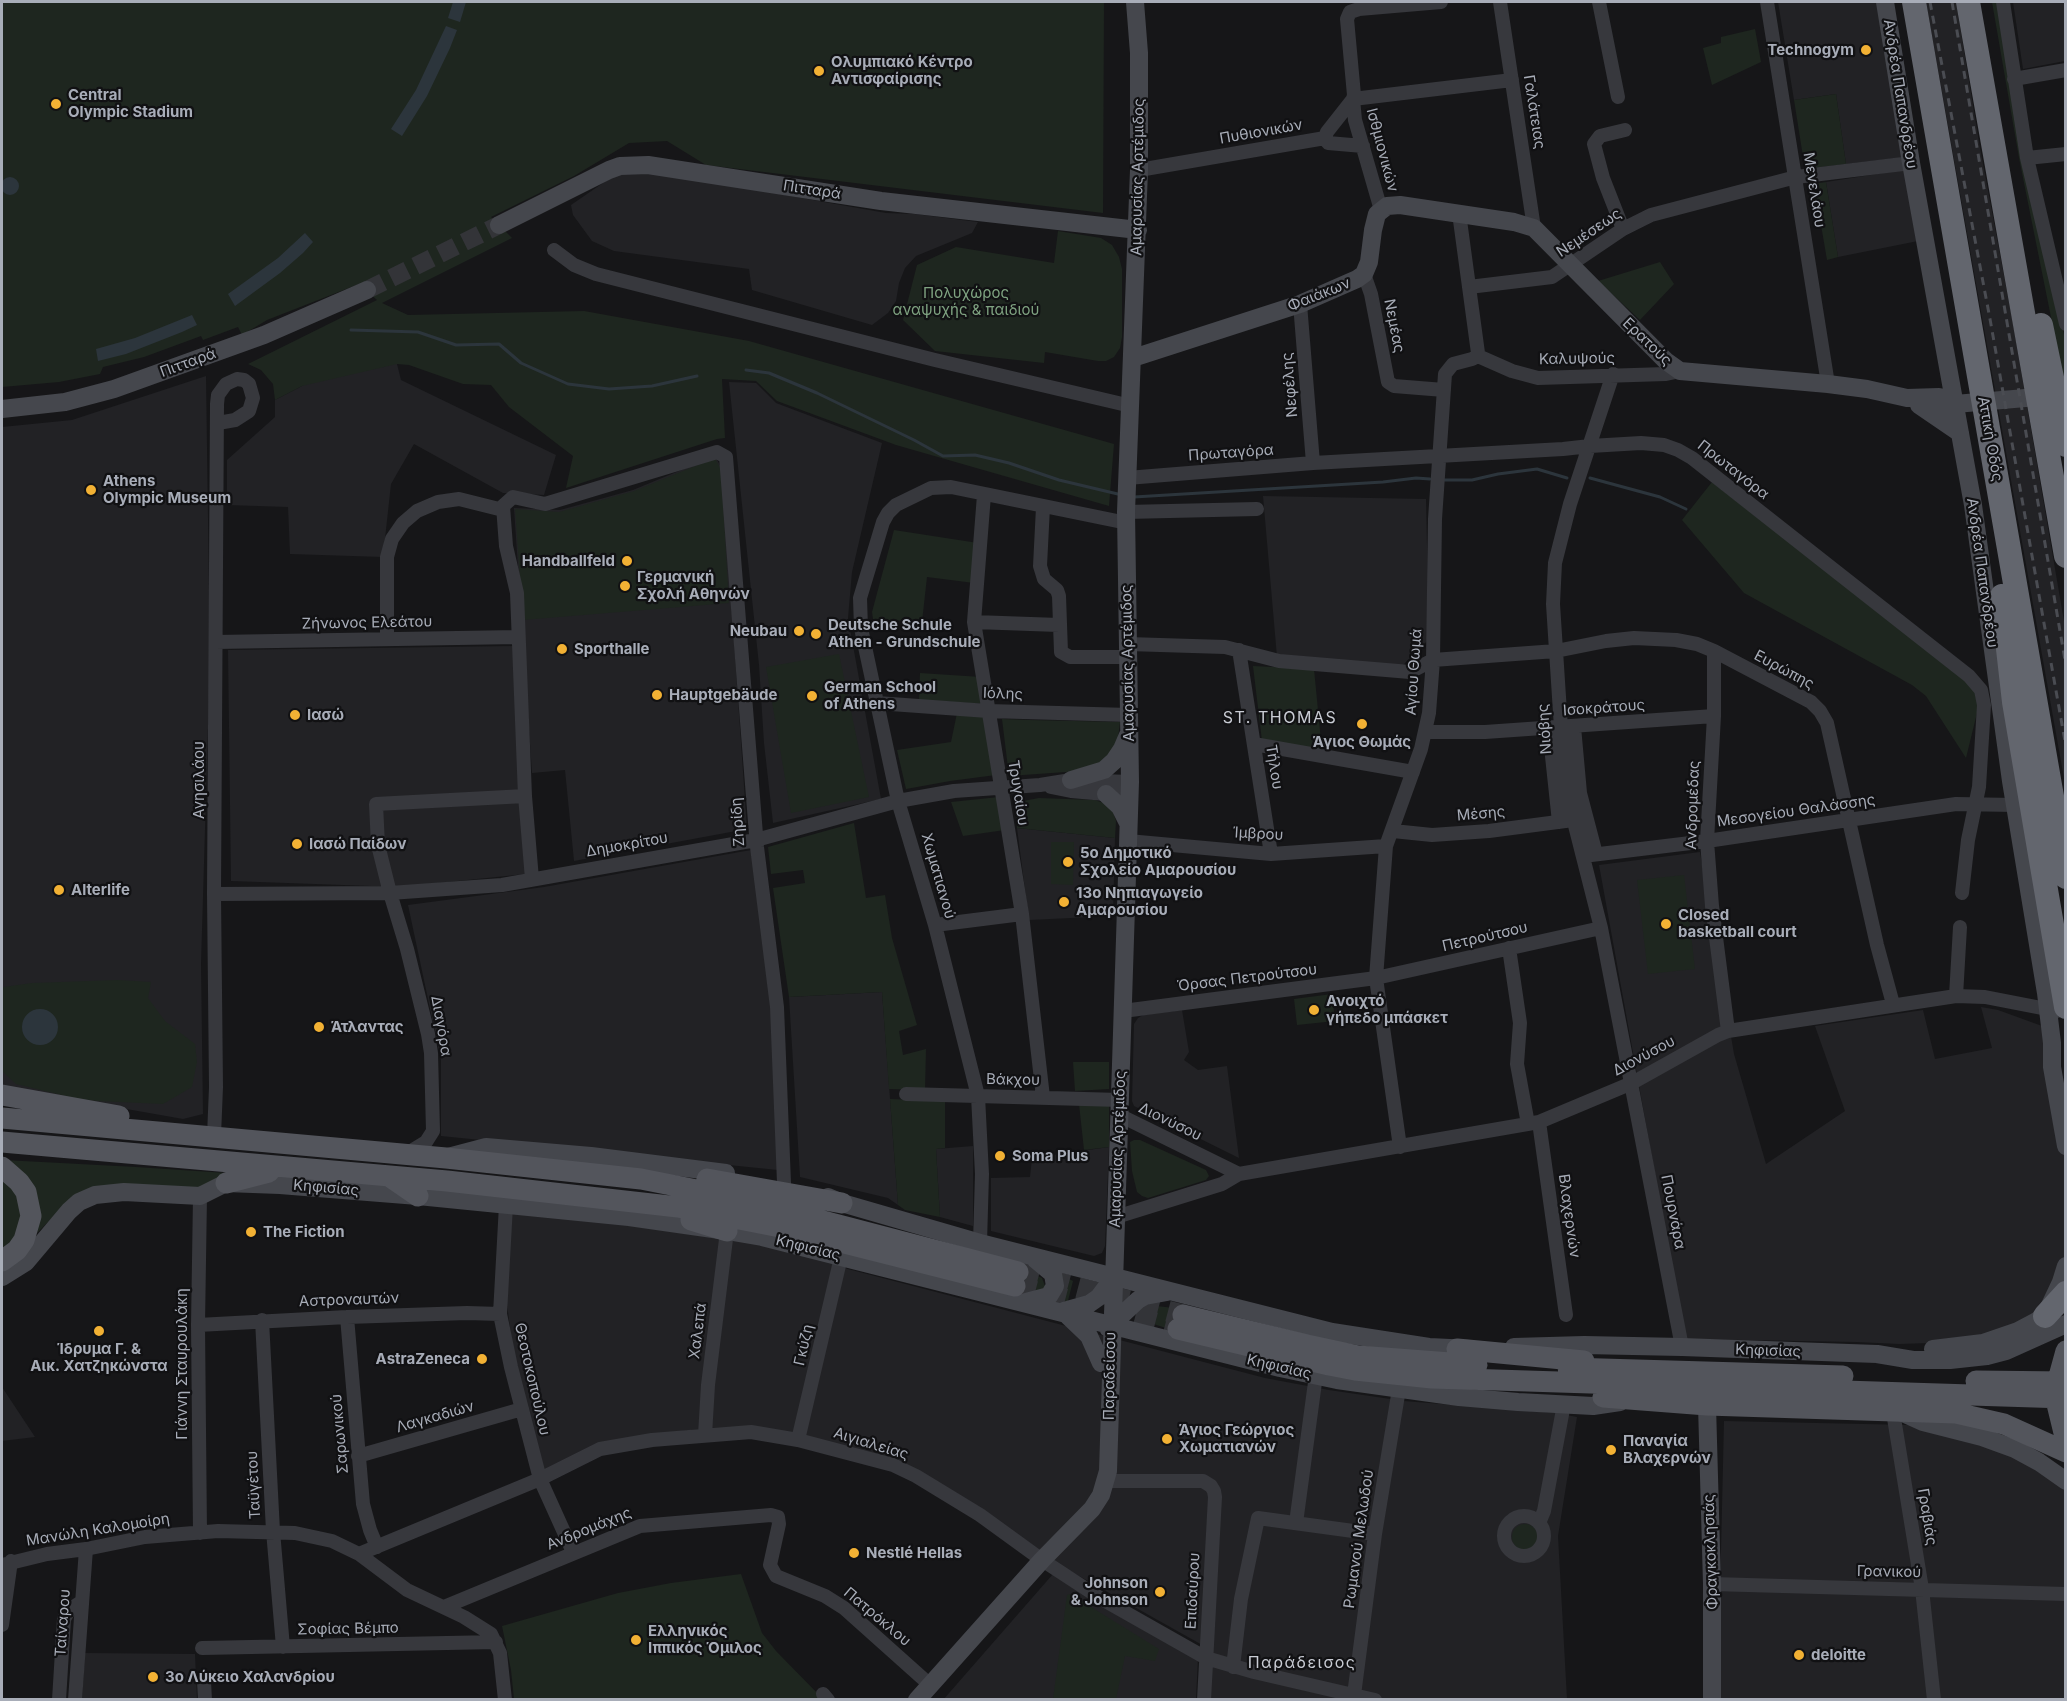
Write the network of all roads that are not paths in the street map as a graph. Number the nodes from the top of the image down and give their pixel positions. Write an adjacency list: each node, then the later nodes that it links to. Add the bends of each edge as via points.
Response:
1 (1135, 2): 23 (street, Αμαρυσίας Αρτέμιδος)
2 (1441, 2): 10 (street)
3 (1500, 2): 14 (street, Γαλάτειας)
4 (1599, 2): 15 (street)
5 (1767, 2): 24 (street, Μενελάου)
6 (1885, 2): 22 (street, Ανδρέα Παπανδρέου)
7 (1914, 2): 51 (highway, Αττική Οδός)
8 (1968, 2): 11 (highway)
9 (2003, 2): 13 (street)
10 (1385, 4): 16 (street, via 1350,12 1347,19)
11 (1976, 52): 53 (highway, via 2003,140); 63 (highway)
12 (2066, 70): 13 (street)
13 (2014, 79): 21 (street)
14 (1512, 81): 16 (street); 28 (street, Γαλάτειας)
15 (1618, 97)
16 (1353, 99): 18 (street, Πυθιονικών); 19 (street, Ισθμιονικών)
17 (1625, 130): 29 (street, via 1600,136 1594,144)
18 (1325, 138): 19 (street, via 1330,144); 23 (street, Πυθιονικών)
19 (1363, 146): 25 (street, Ισθμιονικών)
20 (2066, 154): 21 (street)
21 (2027, 158): 37 (street)
22 (1911, 163): 24 (street, Νεμέσεως); 41 (street, Ανδρέα Παπανδρέου)
23 (1139, 170): 30 (street, Αμαρυσίας Αρτέμιδος)
24 (1796, 177): 29 (street, Νεμέσεως, via 1651,215); 43 (street, Μενελάου)
25 (1381, 210): 26 (street, via 1400,205); 33 (street, Φαιάκων, via 1374,224)
26 (1459, 213): 28 (street); 34 (street)
27 (499, 225): 30 (street, Πιτταρά, via 609,170 648,165 881,201)
28 (1533, 228): 32 (street, Ερατούς)
29 (1623, 229): 32 (street, Νεμέσεως)
30 (1138, 230): 39 (street, Αμαρυσίας Αρτέμιδος)
31 (554, 250): 48 (street, via 574,266 596,274)
32 (1570, 266): 34 (street, Νεμέσεως, via 1548,278); 40 (street, Ερατούς)
33 (1364, 274): 36 (street, Φαιάκων); 44 (street, Νεμέας, via 1390,385)
34 (1468, 287): 38 (street)
35 (366, 290): 49 (street, Πιτταρά, via 264,334 114,389 65,402)
36 (1300, 304): 39 (street, Φαιάκων); 56 (street, Νεφέλης)
37 (2066, 324)
38 (1478, 356): 42 (street, Καλυψούς, via 1538,378); 44 (street, Αγίου Θωμά, via 1449,367)
39 (1133, 358): 48 (street, Αμαρυσίας Αρτέμιδος)
40 (1680, 371): 42 (street, Καλυψούς); 43 (street, Ερατούς)
41 (1949, 371): 46 (street, via 1937,388); 47 (street, Ανδρέα Παπανδρέου)
42 (1613, 374): 54 (street, Νιόβης)
43 (1828, 384): 46 (street, Ερατούς)
44 (1444, 390): 55 (street, Αγίου Θωμά)
45 (2066, 394): 47 (street, Ερατούς)
46 (1917, 401): 47 (street, Ερατούς, via 1947,408); 52 (street)
47 (1959, 403): 52 (street, Ανδρέα Παπανδρέου)
48 (1131, 406): 58 (street, Αμαρυσίας Αρτέμιδος)
49 (2, 409)
50 (218, 423): 68 (street, Αγησιλάου)
51 (1987, 424): 100 (highway, Αττική Οδός); 113 (highway, via 1991,510 2014,702)
52 (1960, 433): 90 (street, Ανδρέα Παπανδρέου)
53 (2066, 445)
54 (1590, 446): 55 (street, Πρωταγόρα); 71 (street, Νιόβης, via 1555,563); 89 (street, Πρωταγόρα, via 1656,444 1692,458 1974,680 1984,698)
55 (1441, 456): 56 (street, Πρωταγόρα); 73 (street, Αγίου Θωμά, via 1435,519)
56 (1313, 463): 58 (street, Πρωταγόρα)
57 (984, 495): 59 (street, Πρωταγόρα); 62 (street, Πρωταγόρα, via 951,487 931,488 896,505); 64 (street, Τρυγαίου)
58 (1127, 501): 59 (street, Πρωταγόρα); 60 (street, Πρωταγόρα); 70 (street, Αμαρυσίας Αρτέμιδος)
59 (1043, 507): 65 (street, via 1041,573 1057,590)
60 (1257, 509)
61 (503, 510): 66 (street, via 506,546 517,593); 67 (street, via 459,499 417,511 403,524 392,539 387,557); 95 (street, Ζηρίδη, via 513,497 545,504 717,452 726,457)
62 (883, 522): 74 (street, Χωματιανού, via 859,613)
63 (2066, 556)
64 (974, 622): 65 (street); 75 (street, Τρυγαίου)
65 (1059, 625): 70 (street, Ευρώπης, via 1063,655)
66 (518, 637): 67 (street, Ζήνωνος Ελεάτου); 87 (street)
67 (387, 639): 68 (street, Ζήνωνος Ελεάτου)
68 (216, 642): 103 (street, Αγησιλάου)
69 (1239, 650): 70 (street, Ευρώπης, via 1225,647); 73 (street, Ευρώπης, via 1279,661 1410,672); 80 (street, Τήλου)
70 (1128, 651): 77 (street, Αμαρυσίας Αρτέμιδος)
71 (1556, 651): 72 (street, Ευρώπης, via 1634,638 1676,640); 73 (street, Ευρώπης); 78 (street, Νιόβης)
72 (1714, 651): 76 (street, Ανδρομέδας); 92 (street, Ευρώπης, via 1811,702 1820,711 1832,738)
73 (1433, 660): 79 (street, Αγίου Θωμά)
74 (877, 703): 75 (street, Ιόλης); 88 (street, Χωματιανού)
75 (988, 711): 77 (street, Ιόλης); 85 (street, Τρυγαίου)
76 (1714, 716): 78 (street, Ισοκράτους); 96 (street, Ανδρομέδας)
77 (1129, 722): 82 (street, via 1122,749 1109,765 1092,775); 83 (street, Αμαρυσίας Αρτέμιδος)
78 (1561, 728): 79 (street, Ισοκράτους); 91 (street, Νιόβης); 99 (street, via 1580,793)
79 (1426, 732): 81 (street, Αγίου Θωμά)
80 (1254, 744): 81 (street); 98 (street, Τήλου)
81 (1413, 772): 93 (street, Αγίου Θωμά)
82 (1071, 780): 83 (street, Δημοκρίτου); 84 (street, Δημοκρίτου)
83 (1130, 782): 86 (street); 94 (street, Αμαρυσίας Αρτέμιδος)
84 (1040, 785): 85 (street, Δημοκρίτου); 86 (street, Δημοκρίτου)
85 (1000, 787): 88 (street, Δημοκρίτου); 105 (street, Τρυγαίου)
86 (1106, 794): 94 (street, via 1120,807)
87 (525, 796): 101 (street); 102 (street, via 376,804 378,845)
88 (898, 801): 95 (street, Δημοκρίτου); 106 (street, Χωματιανού)
89 (1976, 804): 90 (street, Μεσογείου Θαλάσσης); 92 (street, Μεσογείου Θαλάσσης); 104 (street, Πρωταγόρα)
90 (2015, 805): 113 (street, Ανδρέα Παπανδρέου)
91 (1566, 821): 93 (street, Μέσης, via 1432,835); 99 (street, Νιόβης)
92 (1849, 821): 96 (street, Μεσογείου Θαλάσσης); 112 (street, Ευρώπης)
93 (1393, 831): 97 (street, Αγίου Θωμά)
94 (1128, 832): 98 (street, Ίμβρου); 114 (street, Αμαρυσίας Αρτέμιδος)
95 (756, 840): 101 (street, Δημοκρίτου); 136 (street, Ζηρίδη, via 777,1007)
96 (1707, 841): 99 (street, Μεσογείου Θαλάσσης); 115 (street, Ανδρομέδας)
97 (1386, 846): 98 (street, Ίμβρου); 110 (street, Αγίου Θωμά)
98 (1271, 854)
99 (1590, 855): 108 (street, Νιόβης)
100 (2066, 877)
101 (532, 879): 102 (street, Δημοκρίτου, via 502,885)
102 (390, 893): 103 (street, Δημοκρίτου); 129 (street, Διαγόρα, via 431,1053 433,1131 426,1142)
103 (214, 894): 125 (street, Αγησιλάου)
104 (1962, 894)
105 (1022, 914): 106 (street); 120 (street, Τρυγαίου)
106 (935, 925): 119 (street, Χωματιανού)
107 (1960, 927): 111 (street)
108 (1601, 928): 109 (street, Πετρούτσου); 116 (street, Νιόβης)
109 (1509, 948): 110 (street, Πετρούτσου); 123 (street, Βλαχερνών, via 1520,1023 1517,1064)
110 (1376, 978): 114 (street, Όρσας Πετρούτσου); 128 (street, Αγίου Θωμά)
111 (1956, 996): 112 (street, Διονύσου); 113 (street, Διονύσου)
112 (1893, 1004): 115 (street, Διονύσου)
113 (2059, 1010): 127 (street, Ανδρέα Παπανδρέου, via 2052,1066)
114 (1123, 1011): 121 (street, Αμαρυσίας Αρτέμιδος)
115 (1728, 1031): 116 (street, Διονύσου)
116 (1632, 1083): 123 (street, Διονύσου); 162 (street, Πουρνάρα)
117 (2, 1095): 124 (main road, via 114,1114)
118 (906, 1095): 119 (street, Βάκχου)
119 (978, 1096): 120 (street, Βάκχου); 145 (street, Χωματιανού)
120 (1043, 1097): 121 (street, Βάκχου)
121 (1120, 1107): 133 (street, Διονύσου); 143 (street, Αμαρυσίας Αρτέμιδος)
122 (2, 1118): 124 (main road, Κηφισίας)
123 (1533, 1123): 128 (street, Διονύσου); 156 (street, Βλαχερνών)
124 (168, 1132): 125 (main road, Κηφισίας)
125 (214, 1136): 129 (main road, Κηφισίας)
126 (2, 1142): 132 (main road, Κηφισίας)
127 (2066, 1146)
128 (1400, 1147): 133 (street, Διονύσου)
129 (406, 1154): 130 (main road, Κηφισίας)
130 (446, 1158): 135 (main road, Κηφισίας); 136 (street, Κηφισίας, via 486,1147 683,1167)
131 (2, 1167): 147 (main road, via 26,1192 31,1216 24,1240)
132 (314, 1169): 134 (main road, Κηφισίας); 137 (main road, via 261,1173)
133 (1239, 1174): 143 (street, Διονύσου, via 1222,1184)
134 (389, 1175): 139 (main road); 140 (main road, Κηφισίας)
135 (641, 1179): 141 (main road, via 712,1179); 151 (main road, Κηφισίας, via 728,1196)
136 (784, 1183): 141 (street, Κηφισίας)
137 (226, 1184): 138 (street, Κηφισίας); 139 (street, Κηφισίας)
138 (200, 1196): 149 (street, Κηφισίας, via 124,1191 87,1198 60,1220 26,1262); 161 (street, Γιάννη Σταυρουλάκη)
139 (418, 1196): 142 (street, Κηφισίας)
140 (615, 1199): 144 (main road); 151 (main road, Κηφισίας, via 713,1212)
141 (842, 1203): 145 (street, Κηφισίας)
142 (506, 1205): 144 (street, Κηφισίας); 155 (street, Θεοτοκοπούλου)
143 (1116, 1217): 150 (street, Αμαρυσίας Αρτέμιδος)
144 (727, 1231): 146 (street, Κηφισίας); 177 (street, Χαλεπά)
145 (980, 1243): 151 (street, Κηφισίας)
146 (841, 1257): 151 (street, Κηφισίας); 178 (street, Γκύζη)
147 (2, 1261)
148 (2066, 1266): 159 (street)
149 (2, 1277)
150 (1114, 1277): 151 (street, Κηφισίας); 152 (street, Κηφισίας); 154 (street, via 1089,1304); 160 (street, Αμαρυσίας Αρτέμιδος)
151 (1021, 1279): 154 (street, Κηφισίας)
152 (1171, 1292): 160 (street, via 1138,1300); 163 (street, Κηφισίας, via 1332,1332)
153 (2066, 1293): 159 (highway)
154 (1061, 1312): 160 (street, Κηφισίας); 165 (street, via 1089,1336)
155 (500, 1314): 157 (street, Αστροναυτών); 175 (street, Θεοτοκοπούλου)
156 (1566, 1315)
157 (347, 1317): 158 (street, Αστροναυτών); 180 (street, Σαρωνικού)
158 (262, 1320): 161 (street, Αστροναυτών); 186 (street, Ταϋγέτου)
159 (2055, 1320): 162 (street, Κηφισίας, via 1983,1343 1876,1354)
160 (1112, 1324): 165 (street, Παραδείσου, via 1102,1336); 167 (street, Κηφισίας); 182 (street, Παραδείσου)
161 (198, 1325): 187 (street, Γιάννη Σταυρουλάκη)
162 (1682, 1347): 163 (street, Κηφισίας, via 1556,1345)
163 (1457, 1349): 166 (main road)
164 (2066, 1351): 179 (main road, via 2058,1380 2057,1404)
165 (1101, 1363): 182 (street, Παραδείσου, via 1097,1461)
166 (1674, 1370): 168 (main road, Κηφισίας, via 1457,1364 1358,1356 1181,1322 1346,1369); 169 (main road, Κηφισίας)
167 (1316, 1376): 170 (street, Κηφισίας); 184 (street)
168 (1432, 1378): 171 (main road, Κηφισίας); 172 (main road, via 1512,1390)
169 (2066, 1382)
170 (1399, 1389): 173 (street, Κηφισίας); 188 (street, Ρωμανού Μελωδού)
171 (2066, 1398)
172 (1636, 1399): 173 (street, Κηφισίας, via 1593,1406); 174 (main road)
173 (1564, 1404): 185 (street)
174 (1707, 1405): 176 (main road); 196 (street, Φραγκοκλησιάς)
175 (522, 1409): 180 (street, Λαγκαδιών); 181 (street, Θεοτοκοπούλου)
176 (1896, 1412): 179 (main road, via 1943,1412 1990,1420); 183 (street, via 2015,1449); 197 (street, Γραβιάς)
177 (705, 1435): 178 (street, Αιγιαλείας, via 751,1432); 181 (street, Αιγιαλείας, via 600,1449)
178 (798, 1440): 193 (street, Αιγιαλείας, via 916,1476 980,1515)
179 (2065, 1444)
180 (358, 1456): 189 (street, Σαρωνικού, via 363,1504)
181 (540, 1479): 189 (street, Αιγιαλείας); 191 (street, Θεοτοκοπούλου)
182 (1106, 1481): 193 (street, Παραδείσου, via 1092,1509); 205 (street, Επιδαύρου, via 1203,1481 1211,1486 1215,1497)
183 (2066, 1481)
184 (1296, 1523): 188 (street); 206 (street, via 1258,1518 1241,1599)
185 (1539, 1523)
186 (273, 1531): 187 (street, Μανώλη Καλομοίρη); 192 (street, Μανώλη Καλομοίρη, via 321,1538); 203 (street, Ταϋγέτου)
187 (200, 1533): 190 (street, Μανώλη Καλομοίρη, via 145,1537)
188 (1375, 1534): 209 (street, Ρωμανού Μελωδού)
189 (377, 1547): 192 (street, Αιγιαλείας)
190 (86, 1549): 194 (street, Μανώλη Καλομοίρη); 199 (street, Ταίναρου)
191 (573, 1552): 195 (street, Ανδρομάχης, via 640,1526 771,1515 778,1517 779,1524); 200 (street, Ανδρομάχης)
192 (359, 1554): 200 (street, Μανώλη Καλομοίρη, via 401,1587)
193 (1042, 1560): 205 (street, Αιγιαλείας); 208 (street, Παραδείσου)
194 (6, 1563): 201 (street)
195 (770, 1565): 208 (street, Πατρόκλου, via 780,1578 844,1608)
196 (1712, 1584): 197 (street, Γρανικού); 217 (street, Φραγκοκλησιάς)
197 (1922, 1589): 198 (street, Γρανικού); 218 (street, Γραβιάς)
198 (2066, 1594)
199 (81, 1602): 210 (street, via 64,1619); 211 (street, Ταίναρου)
200 (444, 1607): 202 (street, Μανώλη Καλομοίρη, via 485,1629)
201 (2, 1625)
202 (496, 1642): 203 (street, Σοφίας Βέμπο); 213 (street)
203 (283, 1647): 204 (street, Σοφίας Βέμπο)
204 (202, 1648)
205 (1206, 1658): 206 (street, Αιγιαλείας); 215 (street, Επιδαύρου)
206 (1233, 1667): 209 (street, Αιγιαλείας)
207 (204, 1681): 212 (street)
208 (929, 1684): 214 (street, Παραδείσου)
209 (1354, 1695): 216 (street, Αιγιαλείας)
210 (59, 1700)
211 (75, 1700)
212 (205, 1700)
213 (506, 1700)
214 (916, 1700)
215 (1204, 1700)
216 (1375, 1700)
217 (1712, 1700)
218 (1934, 1700)

